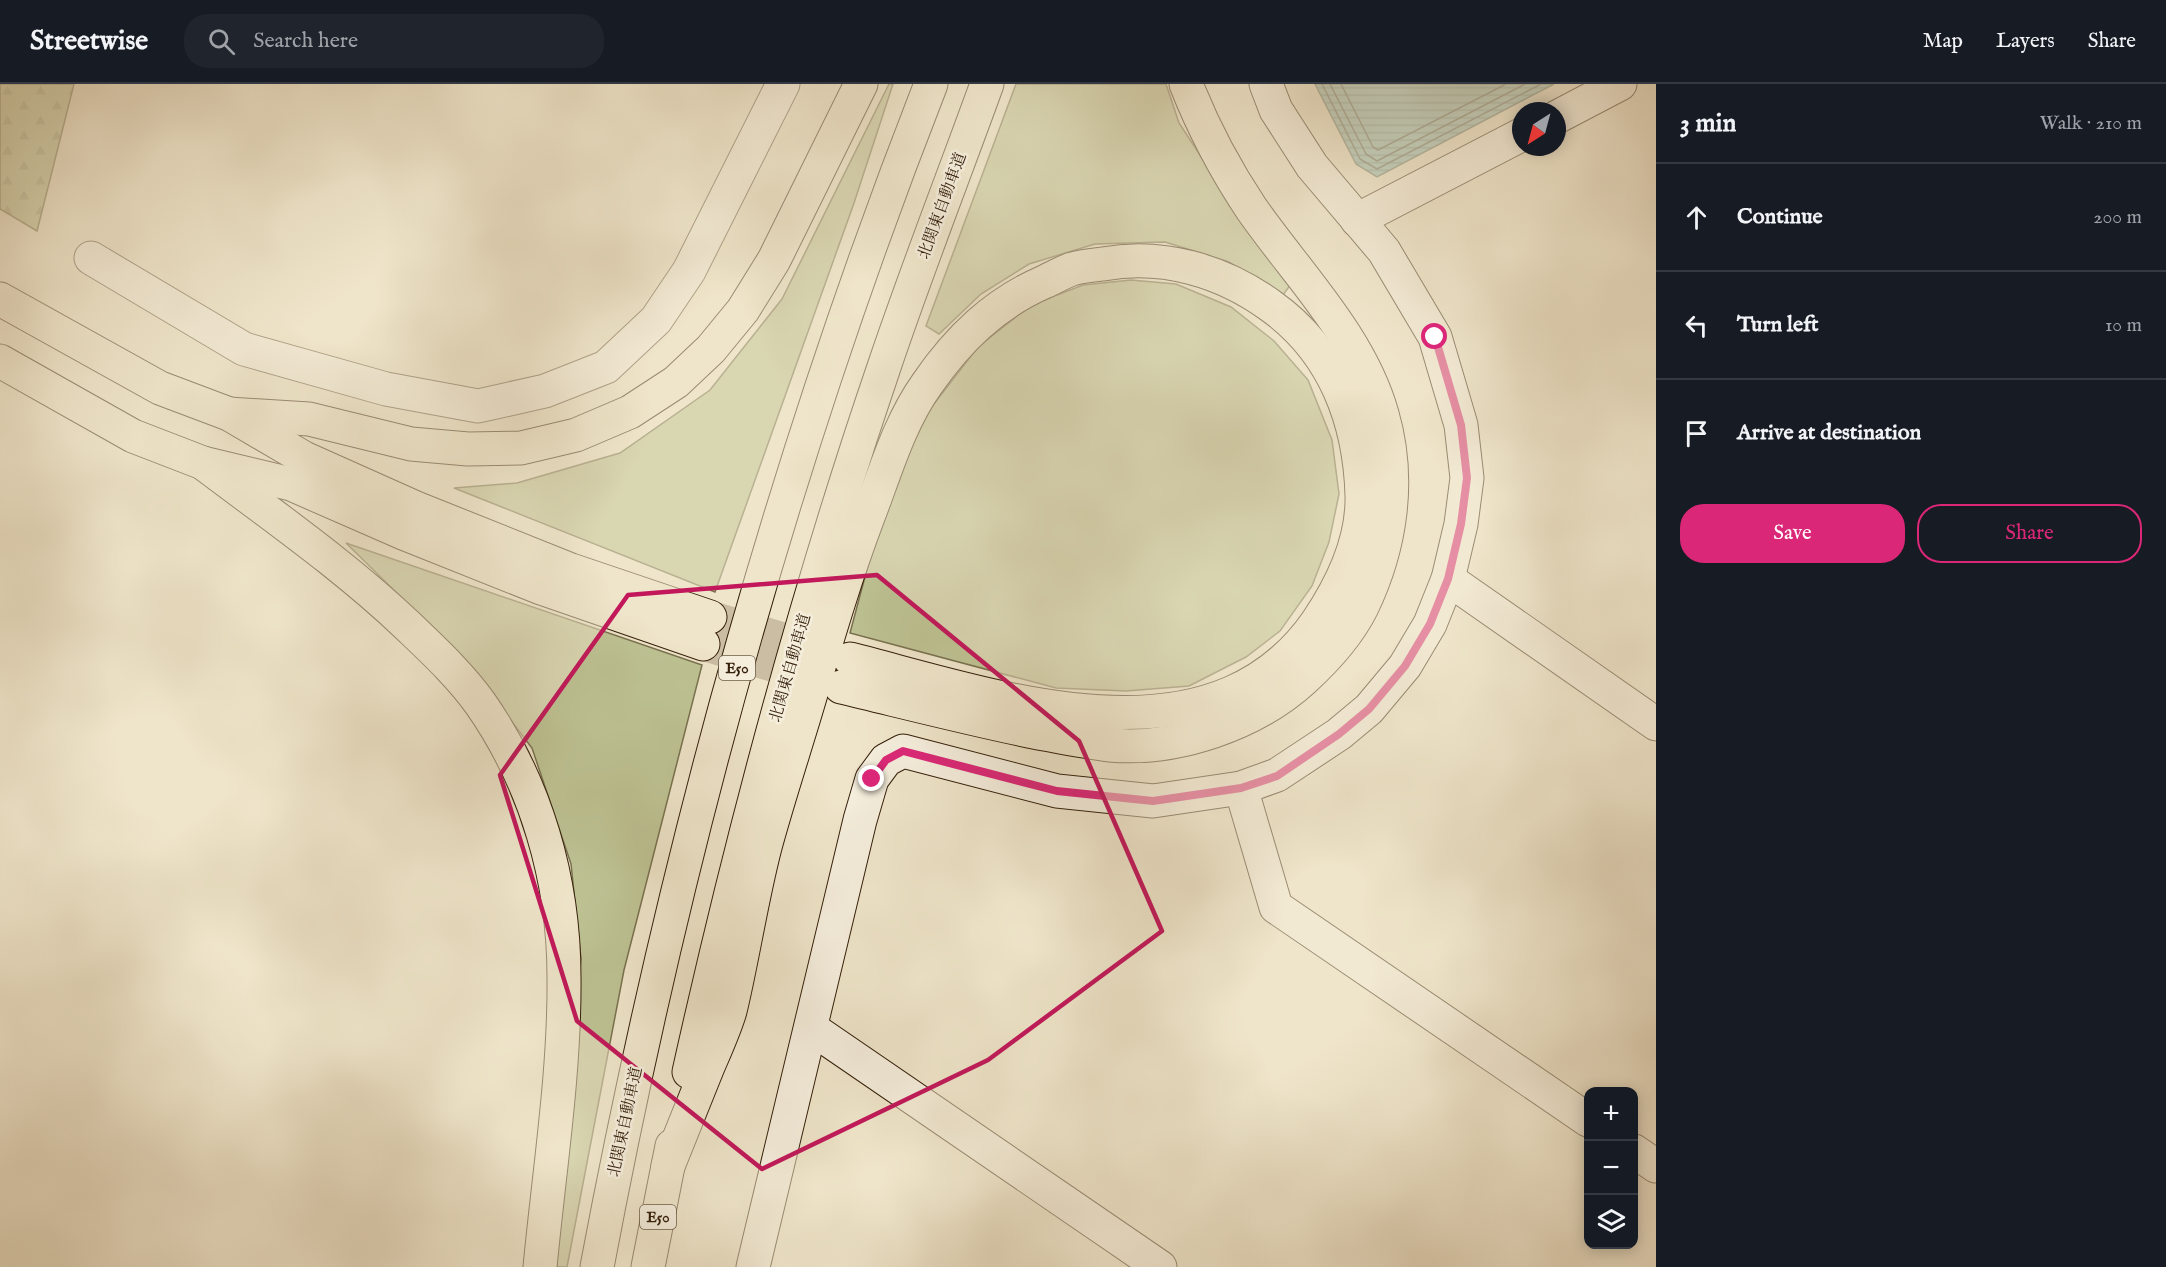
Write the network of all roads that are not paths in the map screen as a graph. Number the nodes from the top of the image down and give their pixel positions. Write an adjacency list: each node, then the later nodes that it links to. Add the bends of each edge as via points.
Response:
1 (783, 84): 11 (street, via 689,271 656,320 606,367 545,391 478,406 386,389 244,349)
2 (861, 84): 14 (highway, via 774,260 743,310 711,349 676,382 630,412 576,435 521,447 468,449 411,444 309,419)
3 (931, 84): 25 (highway, 北関東自動車道 / E50, via 835,348 772,545 690,837 651,1002)
4 (987, 84): 22 (highway, 北関東自動車道 / E50, via 884,367 821,563 743,837)
5 (1186, 84): 22 (highway, via 1202,122 1252,208 1340,328 1367,375 1382,414 1392,501 1375,580 1354,622 1324,660 1289,692 1248,718 1203,734 1156,744 1111,745 1002,726 846,673 1107,714 1160,712 1203,703 1253,682 1284,657 1311,630 1335,595 1354,552 1362,507 1361,463 1353,423 1339,386 1316,349 1286,316 1257,295 1209,272 1165,262 1119,261 1072,269 990,313 925,387 896,442 846,575 765,849 728,1016)
6 (1266, 84): 10 (street, via 1276,110 1312,166)
7 (1620, 84): 8 (street)
8 (1566, 112)
9 (1512, 140): 10 (street)
10 (1357, 220): 16 (street, via 1384,251 1435,337 1461,425 1467,478)
11 (91, 258)
12 (0, 299): 14 (highway, via 160,388)
13 (0, 361): 15 (highway, via 133,436)
14 (229, 414): 15 (highway, via 304,458 706,631 541,588 291,484)
15 (203, 463): 24 (highway, via 323,552 434,650 479,702 510,754 532,804 551,856 561,915 564,977 561,1058)
16 (1448, 579): 17 (street); 18 (street, via 1430,624 1405,666 1369,709 1277,776)
17 (1656, 724)
18 (1241, 788): 19 (street, via 1153,801 1057,791 903,751 886,760 872,779 863,810); 20 (street, via 1276,907)
19 (811, 1028): 27 (street); 28 (street)
20 (1584, 1117)
21 (1638, 1154): 23 (street)
22 (668, 1166): 26 (highway, 北関東自動車道 / E50)
23 (1656, 1166)
24 (540, 1267)
25 (597, 1267)
26 (648, 1267)
27 (753, 1267)
28 (1160, 1267)

